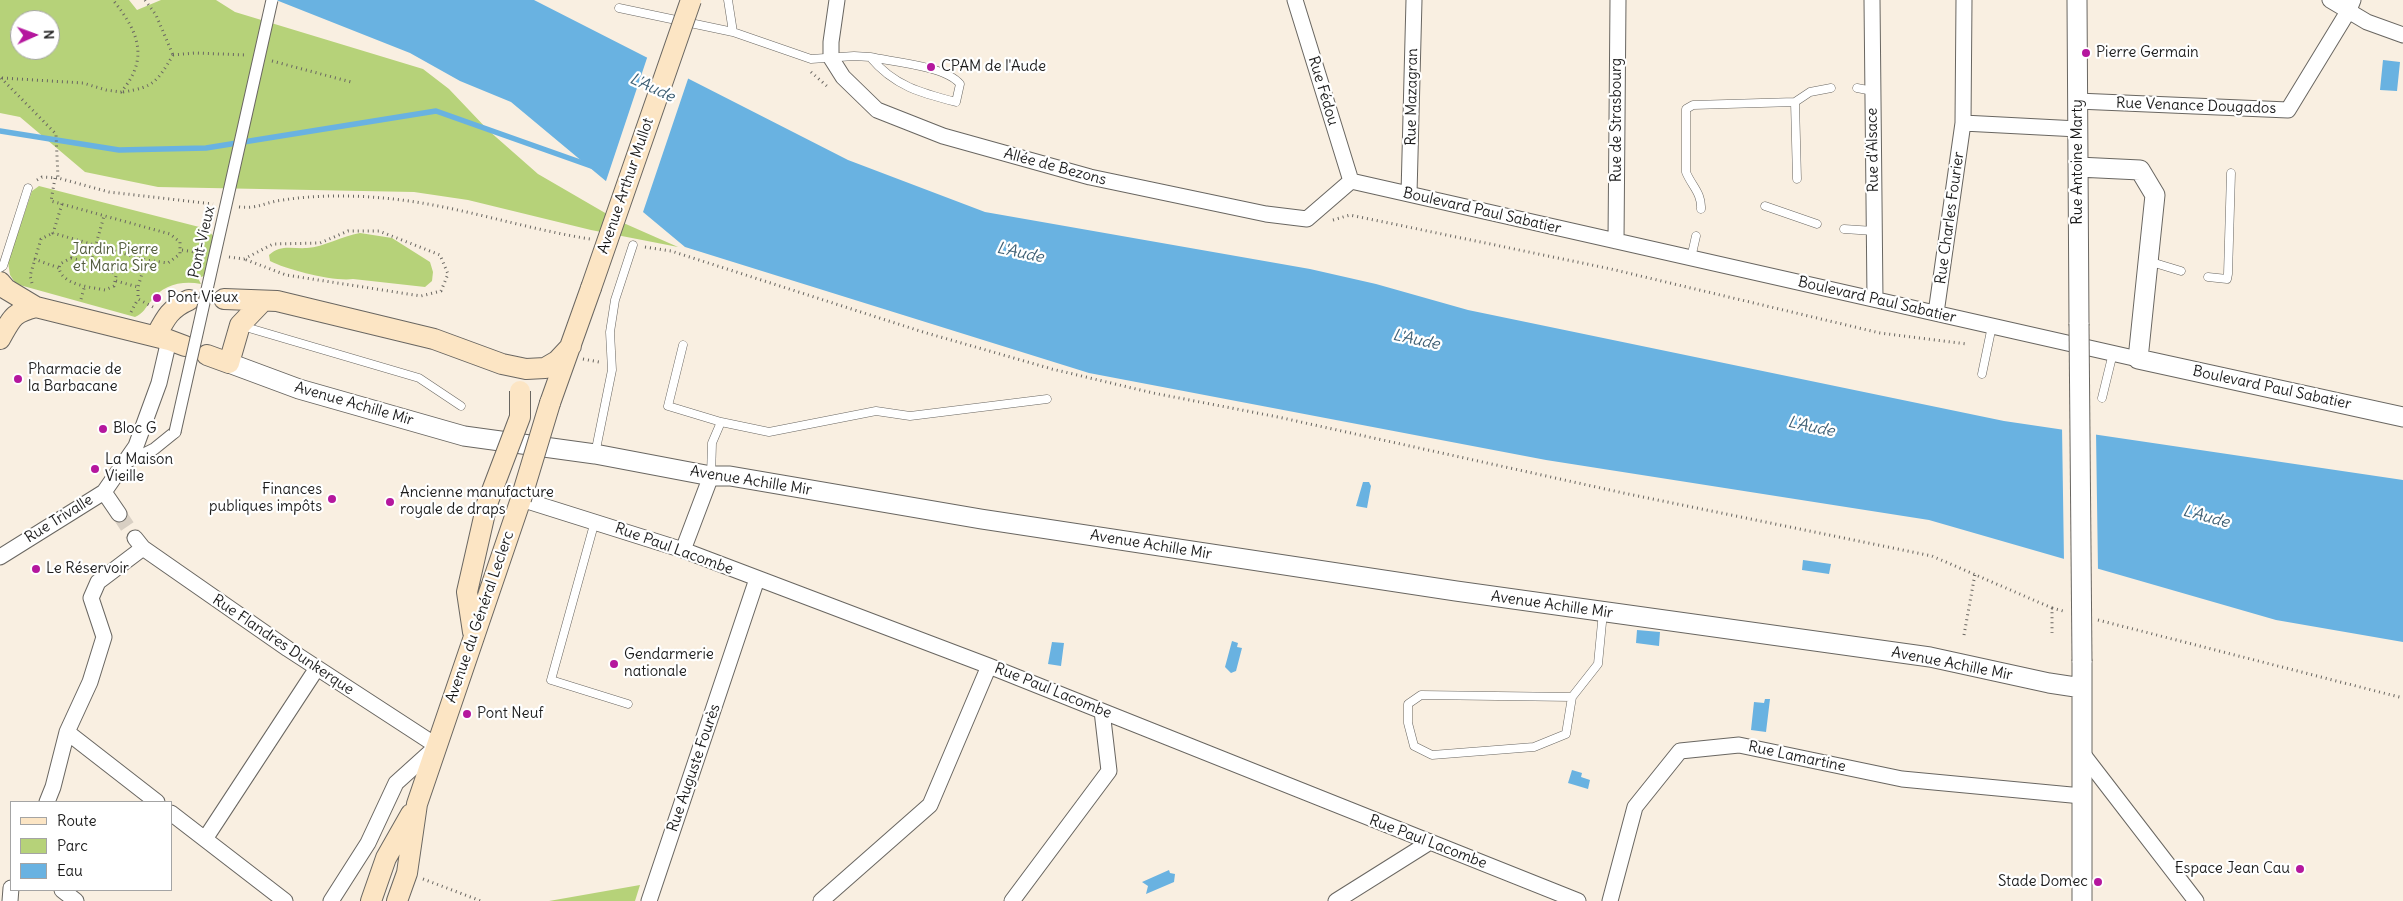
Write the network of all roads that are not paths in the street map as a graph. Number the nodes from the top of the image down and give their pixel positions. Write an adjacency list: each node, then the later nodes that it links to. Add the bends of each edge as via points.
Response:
1 (272, 0): 70 (street, Pont-Vieux, bridge, via 175,432 154,449)
2 (691, 0): 45 (main road, Avenue Arthur Mullot, bridge)
3 (728, 0): 14 (lane)
4 (837, 0): 17 (street)
5 (1295, 0): 28 (street, Rue Fédou)
6 (1414, 0): 30 (street, Rue Mazagran)
7 (1618, 0): 37 (street, Rue de Strasbourg)
8 (1872, 0): 20 (street, Rue d'Alsace)
9 (1964, 0): 23 (street, Rue Charles Fourier)
10 (2077, 0): 21 (street, Rue Antoine Marty)
11 (2330, 0): 12 (street)
12 (2351, 5): 15 (street, via 2367,22); 21 (street, Rue Venance Dougados, via 2288,110)
13 (618, 8): 14 (lane)
14 (733, 32): 17 (lane, via 811,59)
15 (2403, 35)
16 (870, 57): 16 (lane, via 897,82 956,102 960,84 956,78 926,68); 17 (lane)
17 (831, 58): 28 (street, Allée de Bezons, via 844,77 877,110 943,136 1130,186 1306,219)
18 (1830, 88): 22 (lane, via 1810,92)
19 (1857, 88): 20 (lane)
20 (1873, 90): 35 (street, Rue d'Alsace)
21 (2077, 101): 24 (street, Rue Antoine Marty)
22 (1795, 102): 27 (lane); 32 (lane, via 1693,105 1686,108 1686,172 1700,194)
23 (1963, 123): 24 (street); 51 (street, Rue Charles Fourier)
24 (2078, 129): 25 (street, Rue Antoine Marty)
25 (2078, 167): 40 (street, via 2140,170 2155,195); 83 (street, Rue Antoine Marty, bridge)
26 (2231, 173): 43 (lane, via 2227,279)
27 (1797, 178)
28 (1350, 181): 30 (street, Boulevard Paul Sabatier)
29 (28, 188): 41 (lane)
30 (1409, 194): 37 (street, Boulevard Paul Sabatier)
31 (1765, 206): 33 (lane)
32 (1701, 209)
33 (1817, 224)
34 (1844, 229): 35 (lane)
35 (1874, 231): 47 (street, Rue d'Alsace)
36 (1696, 236): 39 (lane)
37 (1616, 241): 39 (street, Boulevard Paul Sabatier)
38 (633, 245): 69 (lane, via 615,300 610,332 612,370)
39 (1691, 258): 47 (street, Boulevard Paul Sabatier)
40 (2148, 261): 42 (lane); 60 (street)
41 (0, 268)
42 (2181, 271)
43 (2208, 277)
44 (0, 282): 50 (main road)
45 (591, 288): 57 (main road, Avenue du Général Leclerc)
46 (224, 299): 49 (main road)
47 (1875, 299): 51 (street, Boulevard Paul Sabatier)
48 (189, 300): 55 (main road, via 166,315)
49 (263, 301): 52 (main road); 62 (main road, via 277,301 434,339)
50 (36, 307): 54 (main road, via 19,311); 55 (main road)
51 (1936, 313): 53 (street, Boulevard Paul Sabatier)
52 (240, 325): 61 (main road); 66 (lane, via 420,378)
53 (1992, 326): 58 (street, Boulevard Paul Sabatier); 63 (lane)
54 (0, 339)
55 (170, 341): 70 (street, Rue Trivalle, via 136,446)
56 (684, 345): 68 (lane, via 668,406)
57 (571, 346): 62 (main road, via 545,368 526,369); 73 (main road, Avenue du Général Leclerc, bridge)
58 (2113, 353): 60 (street, Boulevard Paul Sabatier); 64 (lane)
59 (207, 355): 61 (main road)
60 (2138, 359): 67 (street, Boulevard Paul Sabatier)
61 (229, 363): 69 (street, Avenue Achille Mir, via 299,389 464,436)
62 (502, 364): 80 (main road, bridge, via 520,391 520,417 487,504 467,592)
63 (1982, 374)
64 (2102, 398)
65 (1047, 399): 68 (lane, via 910,416 876,412 769,432)
66 (461, 406)
67 (2403, 417)
68 (721, 422): 71 (lane, via 712,443)
69 (595, 454): 71 (street, Avenue Achille Mir)
70 (124, 464): 72 (street, Rue Trivalle)
71 (711, 476): 76 (street); 79 (street, Avenue Achille Mir, via 730,476 981,519)
72 (104, 492): 74 (street); 77 (street, Rue Trivalle)
73 (521, 499): 75 (street, Rue Paul Lacombe); 80 (main road, Avenue du Général Leclerc)
74 (120, 514)
75 (595, 521): 76 (street, Rue Paul Lacombe); 85 (lane, via 551,680)
76 (683, 550): 78 (street, Rue Paul Lacombe)
77 (0, 557)
78 (757, 579): 81 (street, Rue Paul Lacombe); 103 (street, Rue Auguste Fourès)
79 (1603, 612): 83 (street, Avenue Achille Mir, via 1930,657); 84 (lane, via 1598,664)
80 (474, 634): 88 (main road, Avenue du Général Leclerc)
81 (989, 666): 86 (street, Rue Paul Lacombe); 104 (street, via 930,805)
82 (317, 668): 87 (street, Rue Flandres Dunkerque, via 139,543 98,582 94,590 91,598 104,637 90,682); 88 (street, Rue Flandres Dunkerque); 95 (street)
83 (2082, 688): 89 (street, Rue Antoine Marty)
84 (1572, 697): 84 (lane, via 1421,694 1408,704 1408,723 1414,746 1432,754 1534,748 1566,734)
85 (628, 704)
86 (1102, 710): 96 (street, Rue Paul Lacombe); 105 (street, via 1109,771)
87 (67, 732): 91 (street); 92 (street)
88 (436, 746): 93 (main road, Avenue du Général Leclerc); 100 (street, via 396,783 368,843)
89 (2082, 753): 90 (street, Rue Antoine Marty); 110 (street)
90 (2082, 796): 108 (street, Rue Lamartine, via 1902,779 1740,745 1680,751 1635,807); 109 (street, Rue Antoine Marty)
91 (46, 801)
92 (157, 801)
93 (417, 804): 101 (main road, Avenue du Général Leclerc, via 386,858); 102 (main road, Avenue du Général Leclerc, via 406,873)
94 (172, 814): 95 (street)
95 (204, 839): 99 (street)
96 (1430, 842): 106 (street); 107 (street, Rue Paul Lacombe)
97 (63, 891): 98 (street)
98 (76, 901)
99 (285, 901)
100 (331, 901)
101 (371, 901)
102 (397, 901)
103 (649, 901)
104 (821, 901)
105 (1012, 901)
106 (1336, 901)
107 (1578, 901)
108 (1610, 901)
109 (2082, 901)
110 (2196, 901)

